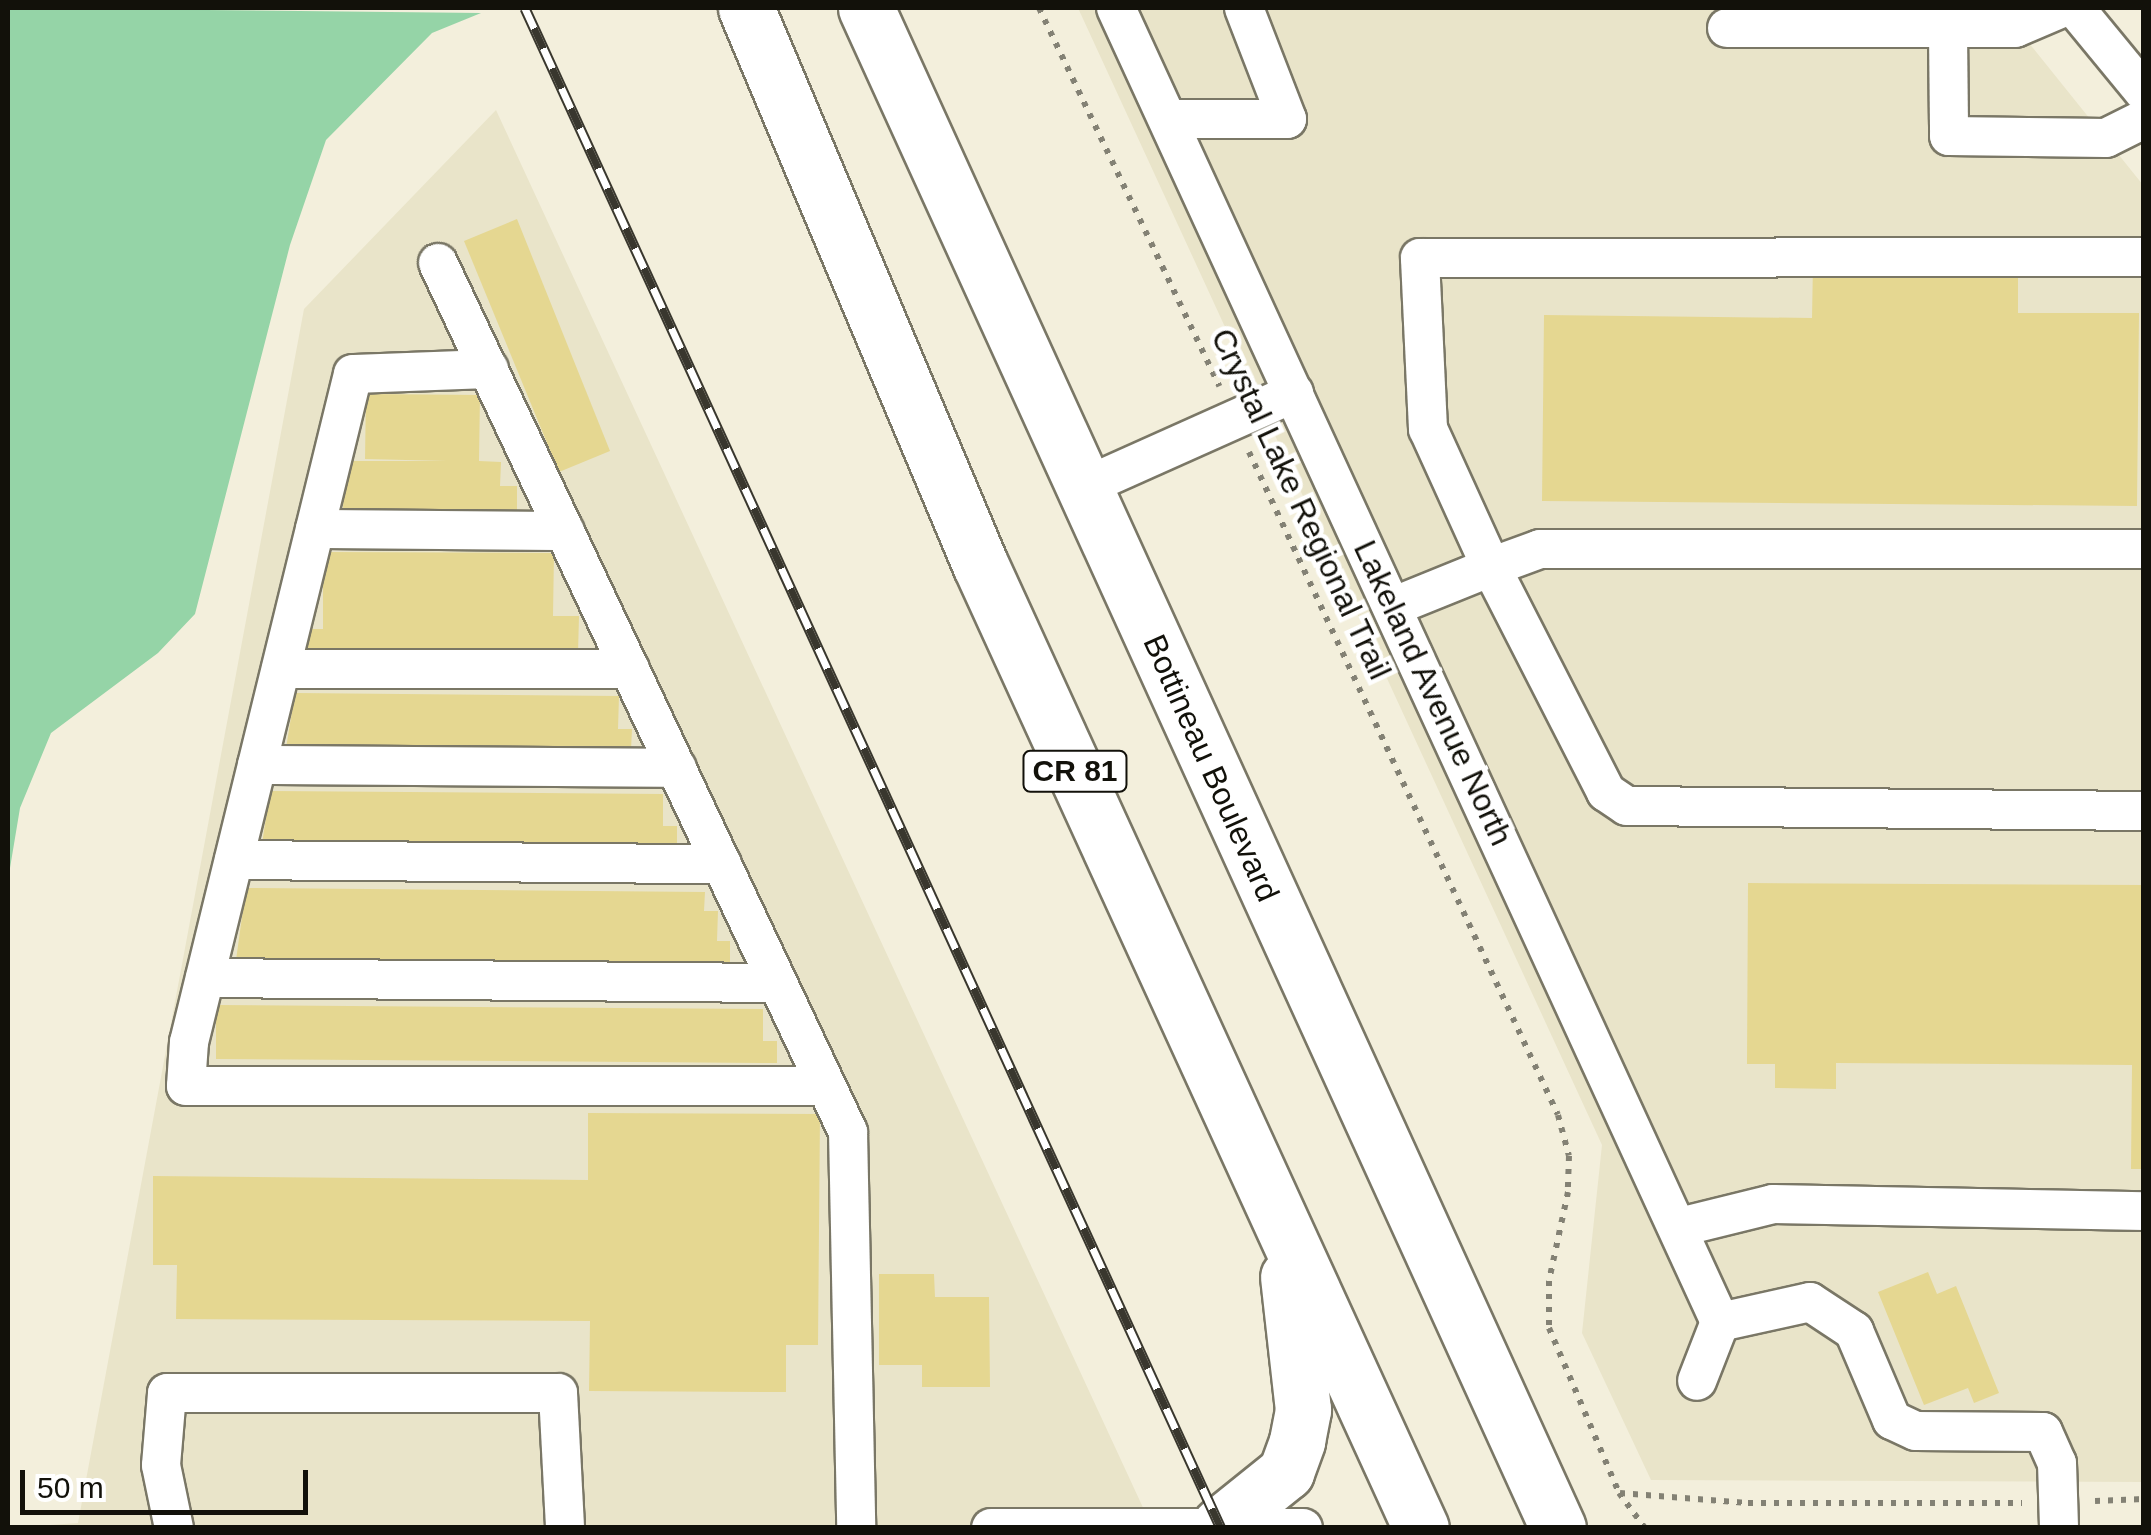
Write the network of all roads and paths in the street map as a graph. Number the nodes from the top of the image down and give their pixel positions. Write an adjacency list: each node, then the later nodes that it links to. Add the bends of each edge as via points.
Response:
1 (746, 8): 35 (highway, CR 81, via 980,564)
2 (866, 8): 18 (highway, Bottineau Boulevard)
3 (1039, 8): 17 (path, Crystal Lake Regional Trail)
4 (1116, 8): 11 (street, Lakeland Avenue North)
5 (1244, 8): 11 (street, via 1287,119)
6 (2062, 8): 9 (street, via 2015,28)
7 (2075, 8): 10 (street)
8 (1727, 28): 9 (street)
9 (1948, 32): 12 (street, via 1948,136 2106,138)
10 (2144, 92)
11 (1168, 119): 16 (street, Lakeland Avenue North)
12 (2144, 120)
13 (2144, 258): 22 (street, via 1420,258 1428,429)
14 (438, 263): 15 (street)
15 (489, 369): 19 (street, via 352,374); 20 (street)
16 (1294, 393): 17 (street); 23 (street, Lakeland Avenue North)
17 (1234, 420): 18 (street); 39 (path, Crystal Lake Regional Trail, via 1558,1115 1569,1174 1550,1328)
18 (1086, 486): 49 (highway, Bottineau Boulevard)
19 (314, 529): 20 (street); 24 (street)
20 (565, 531): 25 (street)
21 (2144, 549): 22 (street, via 1540,549)
22 (1492, 567): 23 (street); 28 (street, via 1606,792 1627,806)
23 (1392, 606): 36 (street, Lakeland Avenue North)
24 (280, 668): 25 (street); 26 (street)
25 (630, 669): 27 (street)
26 (256, 765): 27 (street); 29 (street)
27 (676, 768): 30 (street)
28 (2144, 812)
29 (234, 860): 30 (street); 31 (street)
30 (722, 864): 32 (street)
31 (204, 978): 32 (street); 33 (street, via 186,1086)
32 (778, 983): 33 (street)
33 (826, 1086): 45 (street, via 848,1132)
34 (2144, 1211): 36 (street, via 1772,1204)
35 (1276, 1220): 42 (highway, via 1298,1329 1303,1410 1286,1472); 48 (highway, CR 81)
36 (1680, 1228): 37 (street, Lakeland Avenue North)
37 (1720, 1322): 38 (street); 41 (street, via 1810,1302 1854,1331 1892,1420 1916,1431 2043,1432 2057,1463)
38 (1698, 1381)
39 (1619, 1492): 41 (path); 50 (path, Crystal Lake Regional Trail)
40 (2144, 1499): 41 (path)
41 (2058, 1515)
42 (1220, 1525): 46 (street); 47 (street)
43 (174, 1528): 44 (street, via 161,1465 167,1393 558,1393)
44 (565, 1528)
45 (856, 1528)
46 (991, 1528)
47 (1303, 1528)
48 (1421, 1528)
49 (1558, 1528)
50 (1645, 1528)

